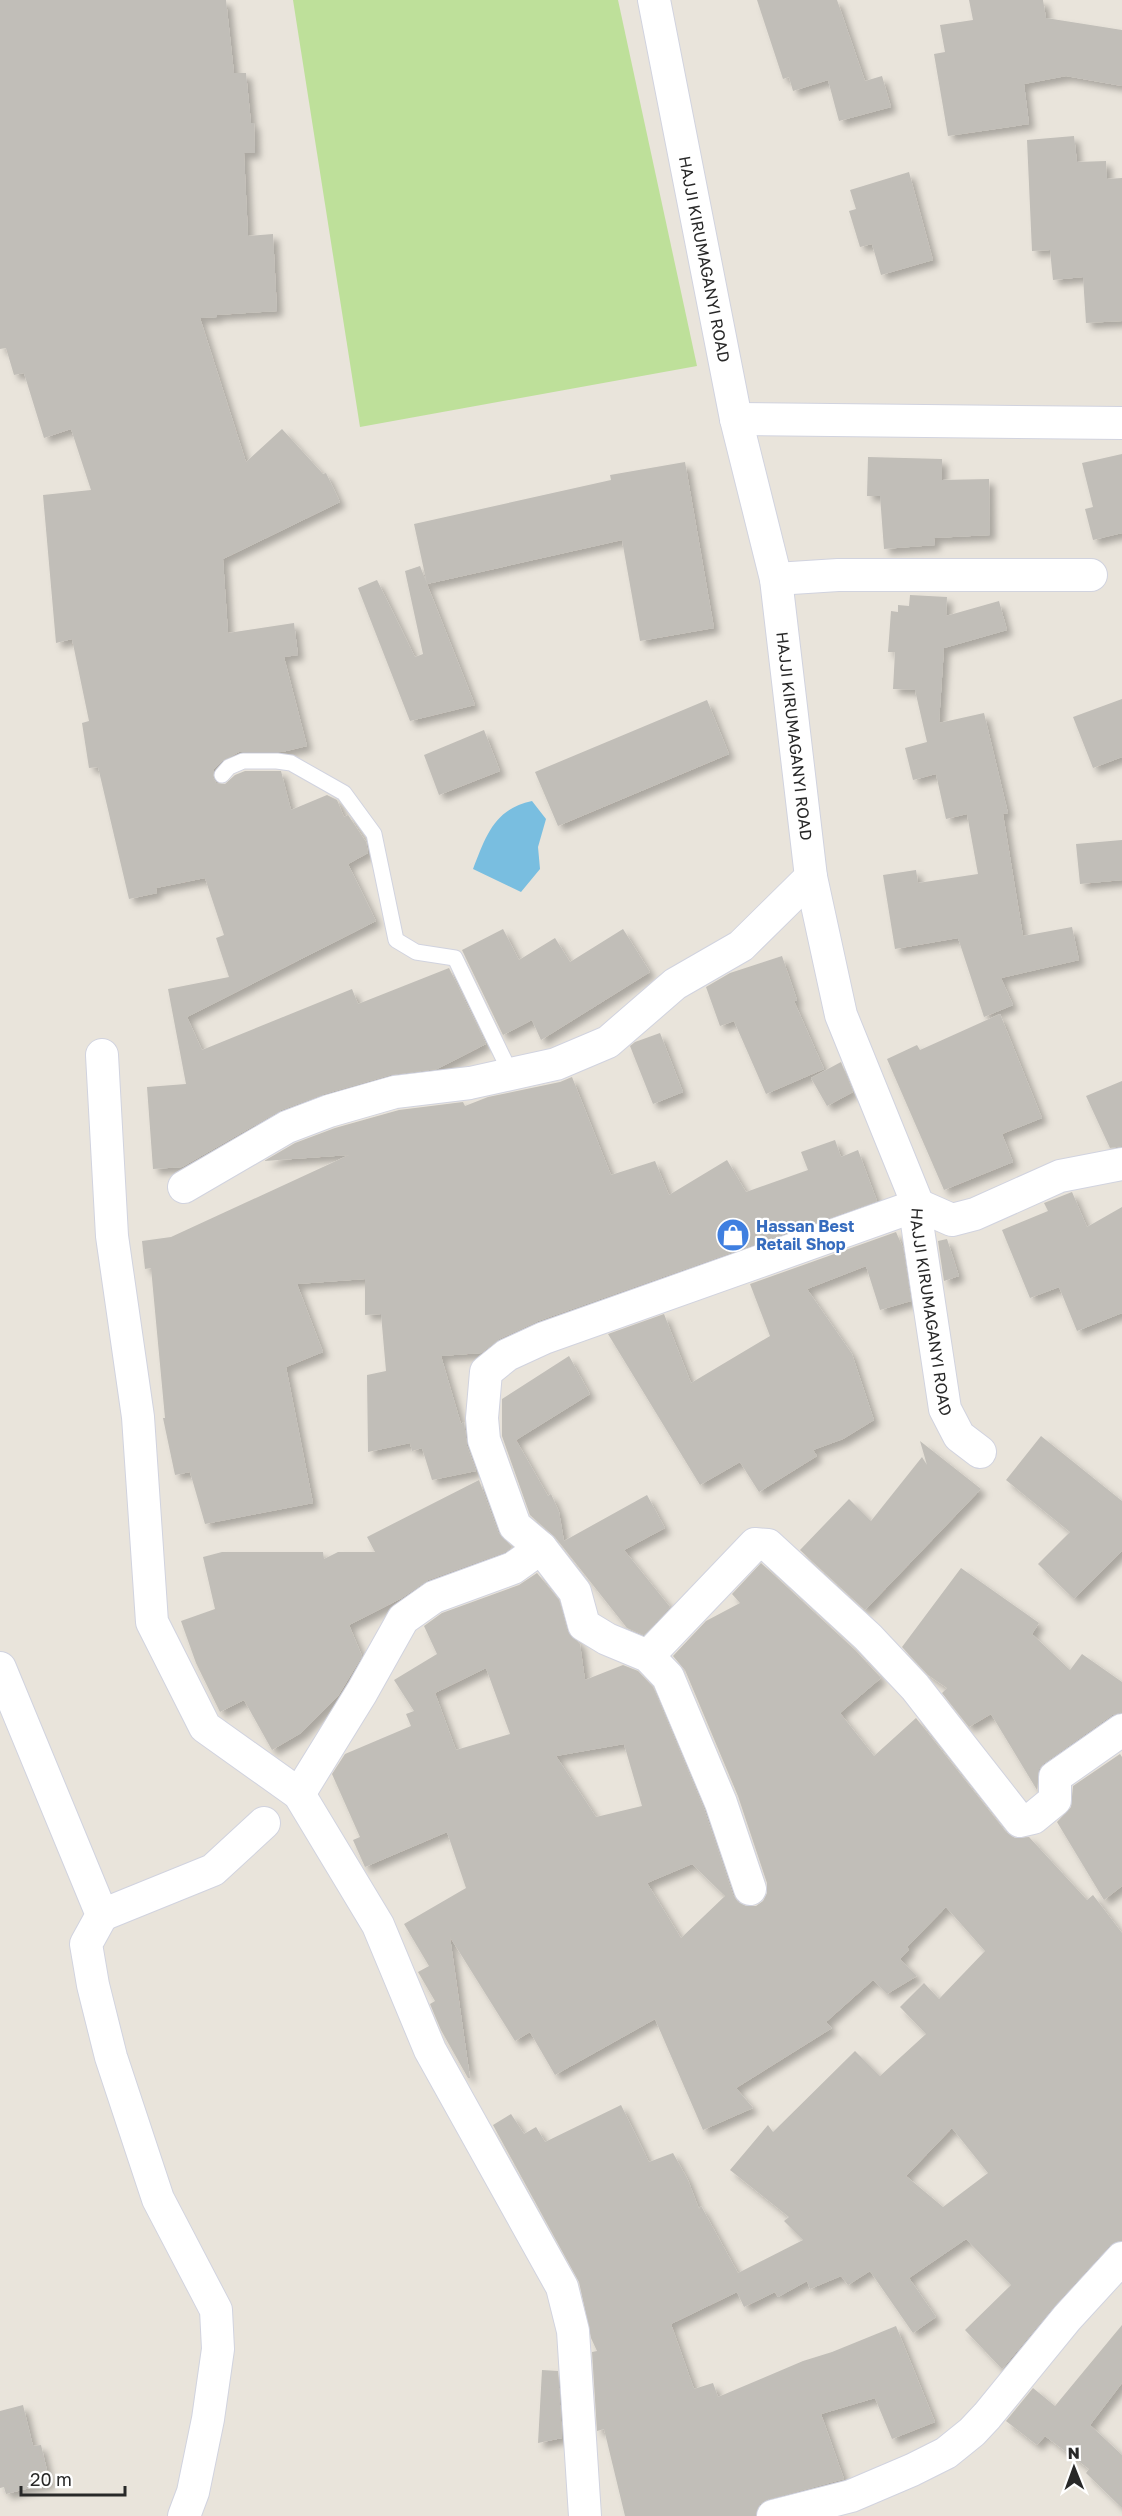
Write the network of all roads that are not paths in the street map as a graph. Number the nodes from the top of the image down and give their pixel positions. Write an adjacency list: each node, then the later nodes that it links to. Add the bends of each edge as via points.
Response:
1 (654, 0): 2 (street, HAJJI KIRUMAGANYI ROAD)
2 (736, 419): 3 (street); 5 (street, HAJJI KIRUMAGANYI ROAD)
3 (1122, 423)
4 (1091, 575): 5 (street, via 838,575)
5 (776, 579): 7 (street, HAJJI KIRUMAGANYI ROAD)
6 (222, 775): 9 (lane, via 243,761 291,763 344,793 374,834 396,940 416,952 455,958)
7 (811, 877): 9 (street, via 741,946 675,984 608,1042 556,1064); 12 (street, HAJJI KIRUMAGANYI ROAD, via 841,1015)
8 (102, 1055): 18 (street, via 112,1236 138,1417 153,1622 205,1727)
9 (511, 1074): 11 (street, via 395,1092 329,1111 286,1126)
10 (1122, 1164): 12 (street, via 1060,1176 975,1214 952,1220)
11 (184, 1187)
12 (918, 1206): 13 (street, HAJJI KIRUMAGANYI ROAD, via 917,1222 945,1409 959,1436); 14 (street, via 544,1338 507,1355 486,1372 484,1440 515,1526)
13 (980, 1452)
14 (541, 1548): 15 (street, via 575,1592 584,1624 607,1639); 18 (street, via 513,1568 434,1597 403,1619)
15 (648, 1656): 17 (street, via 754,1544 768,1545 868,1637 915,1687 1020,1821 1033,1818 1055,1800 1055,1777); 20 (street, via 668,1677 721,1803)
16 (0, 1668): 21 (street)
17 (1122, 1730)
18 (299, 1794): 24 (street, via 378,1925 430,2050 562,2287 573,2331)
19 (264, 1822): 21 (street, via 213,1870)
20 (750, 1889)
21 (102, 1915): 23 (street, via 86,1944 111,2057 158,2199 216,2310 218,2349 208,2420)
22 (1122, 2258): 25 (street, via 987,2416 946,2453 851,2496)
23 (184, 2516)
24 (585, 2516)
25 (773, 2516)

